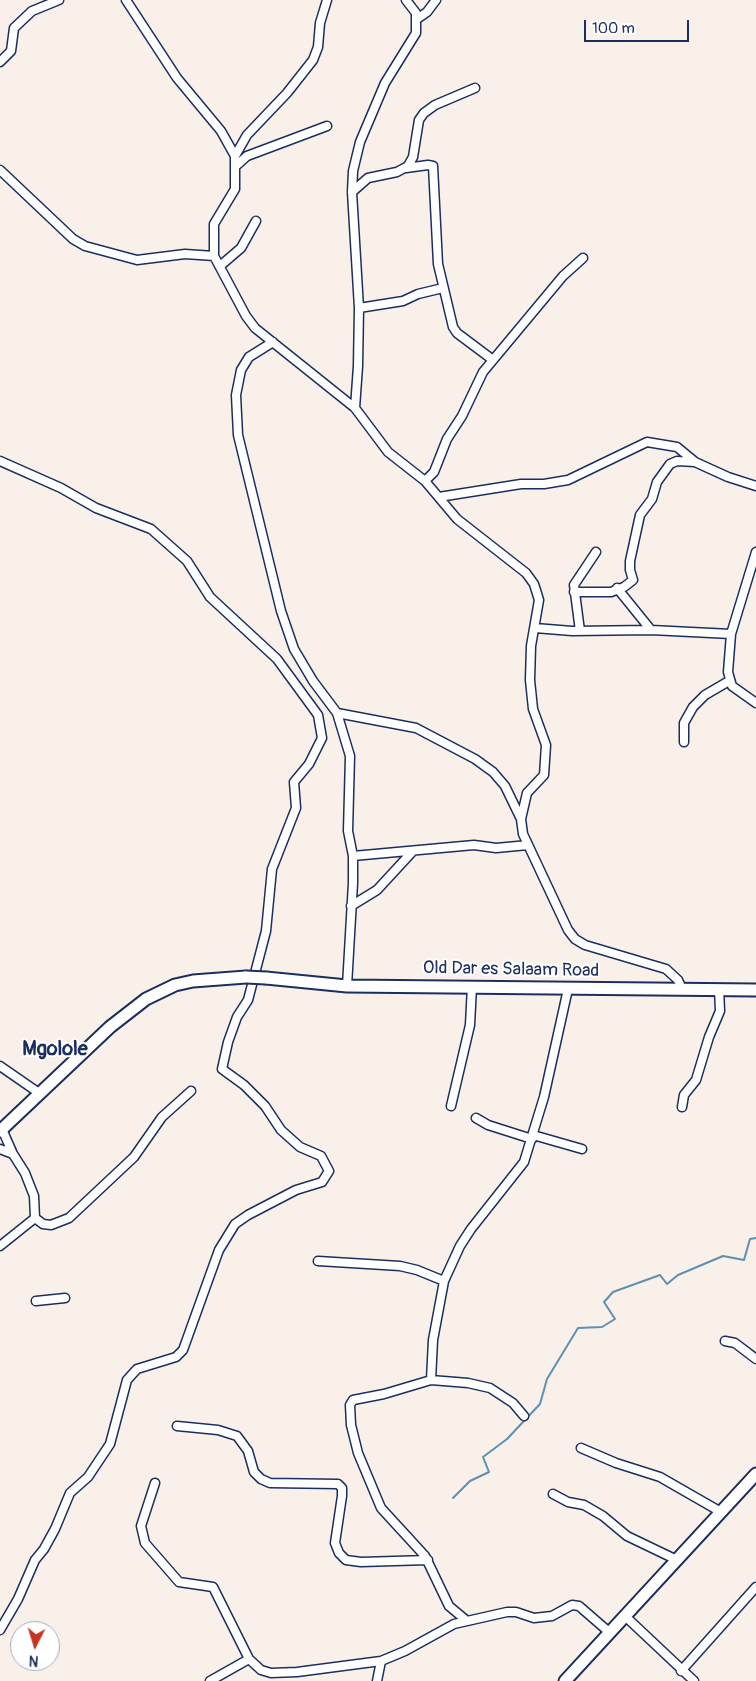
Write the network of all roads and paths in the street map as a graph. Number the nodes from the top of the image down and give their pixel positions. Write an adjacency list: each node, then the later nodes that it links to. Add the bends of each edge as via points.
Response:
1 (59, 0): 7 (street, via 32,11 14,28 11,51)
2 (126, 0): 10 (street, via 177,78 221,132)
3 (326, 0): 10 (street, via 313,60 247,135)
4 (406, 0): 6 (street, via 413,7)
5 (436, 0): 6 (street, via 430,10)
6 (417, 20): 14 (street, via 416,33 385,83 360,142)
7 (0, 62)
8 (475, 88): 12 (street, via 424,113 412,161)
9 (327, 126): 11 (street, via 247,156)
10 (235, 156): 11 (street)
11 (237, 165): 16 (street, via 234,194 214,224)
12 (406, 168): 14 (street, via 368,178); 19 (street, via 433,166 437,253)
13 (0, 170): 16 (street, via 73,239 85,246 134,260 185,254)
14 (352, 192): 20 (street)
15 (256, 222): 18 (street, via 242,248)
16 (214, 256): 18 (street)
17 (583, 258): 22 (street, via 563,276)
18 (220, 266): 21 (street, via 248,320)
19 (443, 288): 20 (street, via 418,294 403,302); 22 (street, via 455,330)
20 (359, 308): 23 (street)
21 (273, 342): 23 (street); 39 (street, via 249,357 241,370 235,407 239,442 271,578 294,649)
22 (493, 360): 26 (street, via 483,372 447,439 434,472)
23 (355, 408): 26 (street, via 388,452)
24 (0, 461): 84 (street, via 103,511 151,529 187,561 210,597 277,659 318,715 322,738 309,764 294,782 296,808 272,869 266,931 248,1000 228,1042 222,1069 265,1106 281,1130 300,1147 321,1156 329,1171 322,1182 288,1194 234,1224 219,1250 183,1350 176,1357 137,1369 127,1380 110,1444 88,1477 70,1493 55,1529 35,1560)
25 (695, 462): 27 (street); 28 (street, via 677,447 647,442 568,480); 31 (street, via 674,461 664,470 652,499 640,515 630,560 633,580)
26 (425, 481): 28 (street)
27 (756, 486)
28 (438, 497): 33 (street, via 470,531 532,580 539,600)
29 (596, 552): 32 (street, via 578,577)
30 (756, 552): 36 (street)
31 (617, 588): 32 (street, via 611,592); 34 (street)
32 (574, 592): 35 (street)
33 (535, 628): 35 (street); 41 (street, via 530,680 534,709 546,745 544,775 528,793)
34 (652, 630): 35 (street); 36 (street)
35 (580, 631)
36 (731, 634): 37 (street)
37 (729, 682): 38 (street, via 735,690); 40 (street, via 705,695 693,707 684,723)
38 (756, 703)
39 (337, 714): 41 (street, via 416,728 475,759 505,786); 44 (street, via 350,756 348,831)
40 (684, 742)
41 (521, 819): 42 (street)
42 (528, 845): 43 (street, via 496,848 474,845); 49 (street, via 575,939 585,945 666,969)
43 (413, 851): 44 (street); 45 (street, via 389,880)
44 (353, 856): 45 (street)
45 (351, 906): 46 (street)
46 (348, 986): 47 (street, Old Dar es Salaam Road); 54 (street, Old Dar es Salaam Road, bridge, via 246,977 175,985 153,995 110,1027)
47 (472, 986): 48 (street, Old Dar es Salaam Road); 55 (street, via 470,1025)
48 (568, 989): 49 (street, Old Dar es Salaam Road); 59 (street)
49 (682, 989): 50 (street, Old Dar es Salaam Road)
50 (719, 989): 51 (street, Old Dar es Salaam Road); 56 (street, via 720,1011 696,1080 684,1094)
51 (756, 990)
52 (0, 1066): 54 (street)
53 (191, 1091): 63 (street, via 162,1117 134,1157 69,1218 51,1225)
54 (39, 1093): 58 (street)
55 (451, 1106)
56 (682, 1107)
57 (476, 1118): 59 (street, via 488,1125)
58 (1, 1130): 62 (street)
59 (533, 1137): 60 (street); 66 (street, via 518,1171 460,1246)
60 (582, 1148)
61 (0, 1149): 62 (street)
62 (13, 1154): 63 (street, via 34,1196)
63 (35, 1218): 64 (street)
64 (0, 1246)
65 (318, 1261): 66 (street, via 400,1266)
66 (444, 1281): 71 (street)
67 (65, 1298): 68 (street)
68 (36, 1301)
69 (725, 1341): 70 (street, via 735,1343)
70 (756, 1359)
71 (431, 1380): 72 (street, via 490,1388 513,1403); 79 (street, via 353,1400 350,1410 358,1453 381,1508)
72 (524, 1416)
73 (177, 1426): 79 (street, via 218,1430 237,1436 248,1450 254,1472 270,1483 338,1484 342,1488 342,1496 335,1543 346,1560)
74 (581, 1448): 78 (street, via 660,1477)
75 (756, 1474): 78 (street)
76 (155, 1483): 86 (street, via 143,1513 141,1526 145,1543 179,1582 214,1588)
77 (553, 1494): 80 (street, via 568,1502 584,1505 627,1536)
78 (721, 1512): 80 (street)
79 (428, 1560): 83 (street, via 445,1600)
80 (678, 1560): 82 (street)
81 (756, 1587): 88 (street)
82 (625, 1616): 85 (street); 88 (street)
83 (467, 1622): 85 (street, via 507,1612 534,1618 552,1616 572,1605 579,1606); 87 (street, via 454,1624)
84 (0, 1630)
85 (609, 1632): 94 (street)
86 (249, 1659): 89 (street, via 271,1673); 91 (street)
87 (381, 1661): 89 (street); 93 (street)
88 (681, 1671): 90 (street)
89 (297, 1672): 92 (street)
90 (689, 1679)
91 (210, 1681)
92 (296, 1681)
93 (377, 1681)
94 (565, 1681)

